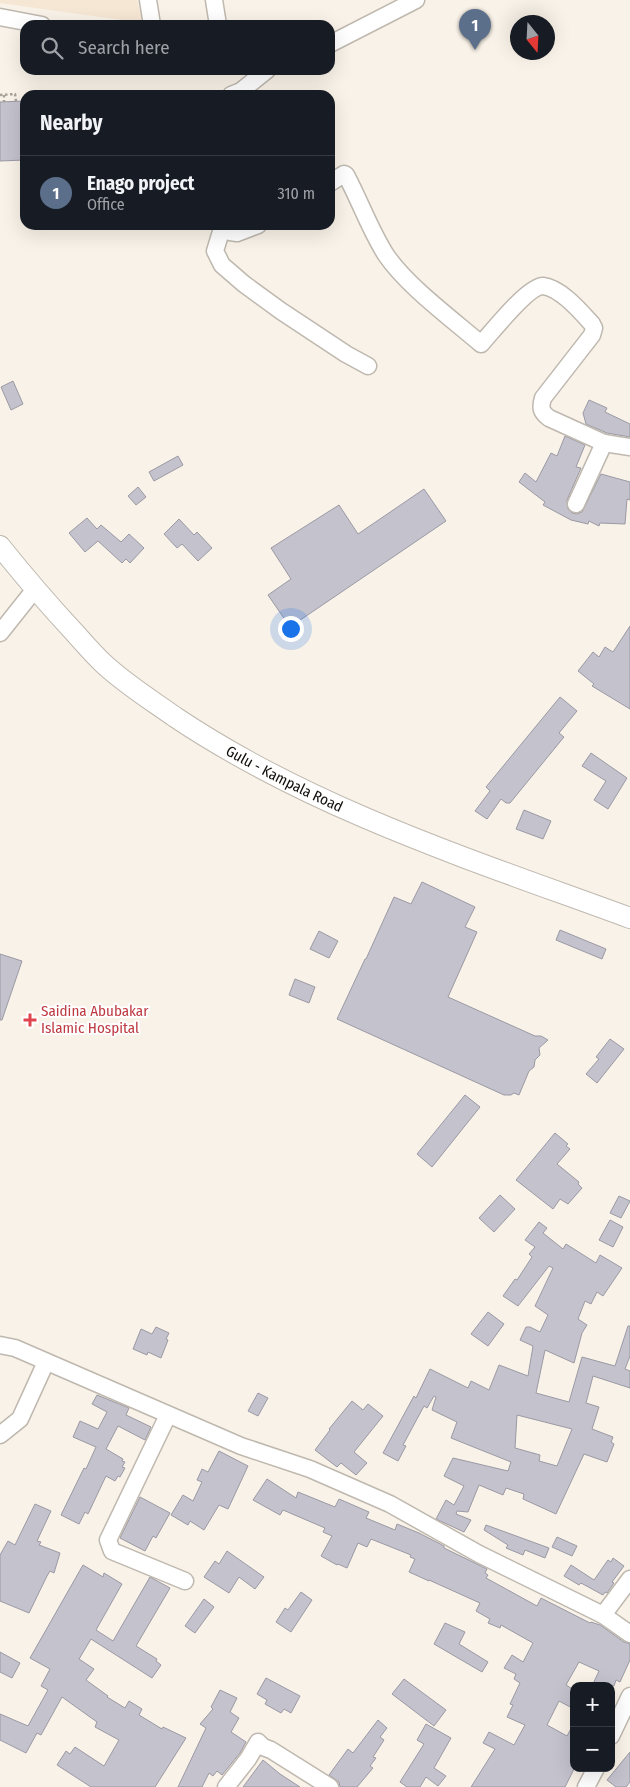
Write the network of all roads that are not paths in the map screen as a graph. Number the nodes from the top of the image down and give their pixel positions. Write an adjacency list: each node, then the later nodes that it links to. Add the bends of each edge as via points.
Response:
1 (148, 0): 5 (street)
2 (214, 0): 6 (street)
3 (416, 0): 8 (street)
4 (0, 17): 7 (street)
5 (151, 20)
6 (217, 20)
7 (20, 21)
8 (335, 41)
9 (262, 75): 10 (street)
10 (242, 90)
11 (335, 180): 16 (street, via 346,175 392,263 481,344 511,310 536,289 543,286 570,301 592,324 594,331 543,398 541,408 549,418)
12 (222, 230): 15 (street, via 215,251 222,265 281,311)
13 (228, 230): 14 (street, via 237,233)
14 (245, 230)
15 (368, 366)
16 (604, 443): 17 (street); 18 (street)
17 (630, 447)
18 (576, 504)
19 (0, 546): 20 (main road, Gulu - Kampala Road)
20 (34, 590): 21 (street); 22 (main road, Gulu - Kampala Road, via 104,664 134,689 203,735 276,777 423,842)
21 (0, 633)
22 (630, 918)
23 (0, 1345): 24 (street)
24 (46, 1362): 25 (street); 26 (street, via 20,1419)
25 (168, 1415): 28 (street, via 108,1540 112,1551); 29 (street, via 241,1446 310,1469 390,1504 479,1554)
26 (0, 1435)
27 (630, 1579): 29 (street)
28 (185, 1581)
29 (603, 1615): 30 (street)
30 (630, 1634)
31 (630, 1696): 32 (street)
32 (615, 1728)
33 (594, 1772): 36 (street)
34 (226, 1787): 35 (street, via 258,1742)
35 (330, 1787)
36 (586, 1787)

